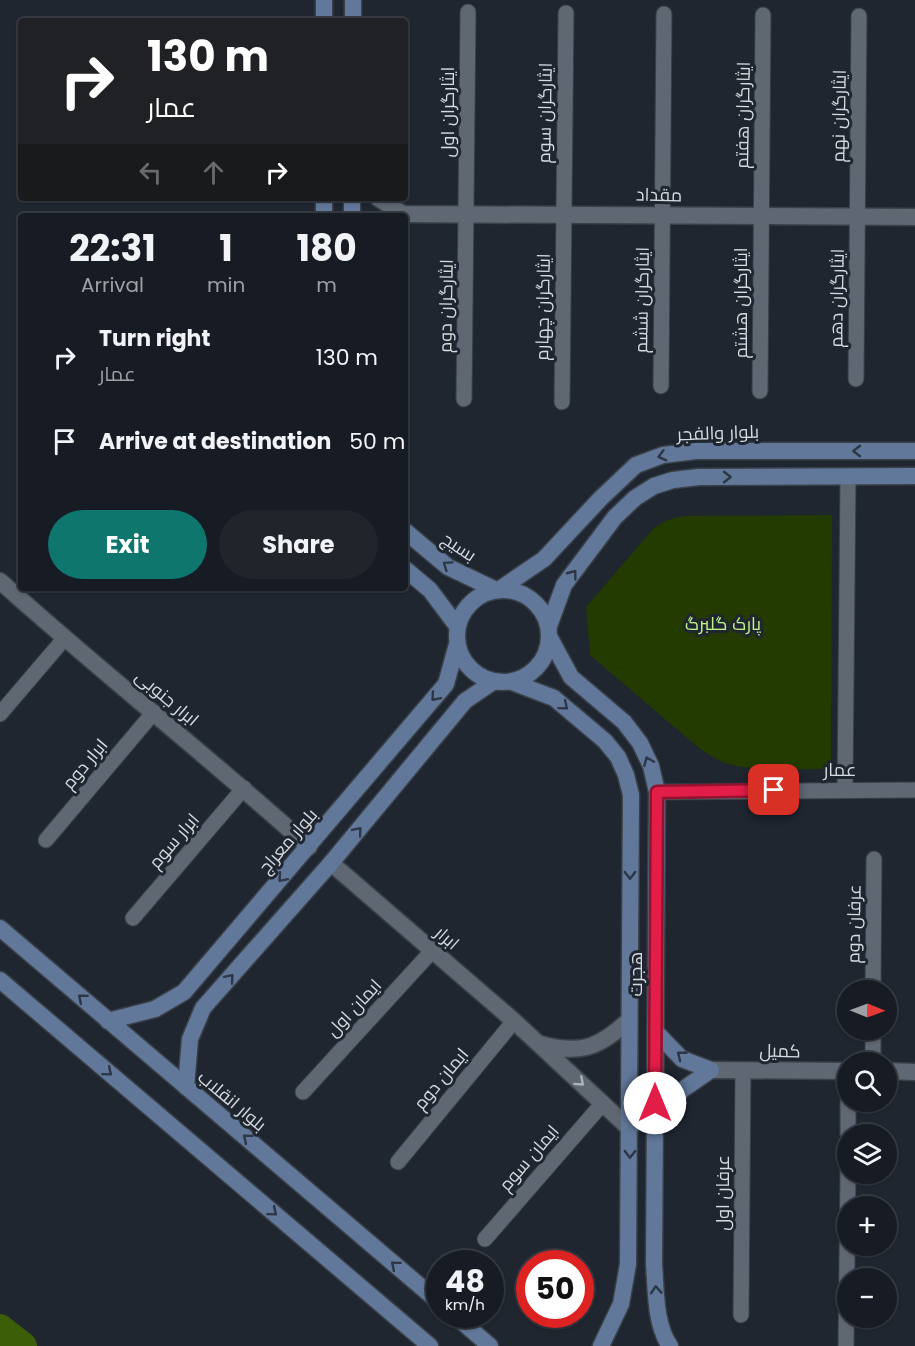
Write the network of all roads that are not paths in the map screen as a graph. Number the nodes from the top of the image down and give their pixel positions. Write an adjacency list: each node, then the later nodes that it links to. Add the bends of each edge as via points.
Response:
1 (324, 0): 8 (main road)
2 (352, 0): 9 (main road)
3 (468, 12): 12 (street, ایثارگران اول)
4 (566, 13): 13 (street, ایثارگران سوم)
5 (664, 14): 14 (street, ایثارگران ششم)
6 (763, 15): 16 (street, ایثارگران هفتم)
7 (859, 16): 17 (street, ایثارگران نهم)
8 (324, 18)
9 (352, 18)
10 (382, 201): 11 (street, مقداد)
11 (398, 213)
12 (466, 213): 13 (street, مقداد); 15 (street, مقداد); 22 (street, ایثارگران دوم)
13 (564, 214): 14 (street, مقداد); 23 (street, ایثارگران چهارم)
14 (663, 214): 16 (street, مقداد); 20 (street, ایثارگران ششم)
15 (408, 215)
16 (761, 215): 17 (street, مقداد); 21 (street, ایثارگران هشتم)
17 (857, 216): 18 (street, مقداد); 19 (street, ایثارگران دهم)
18 (915, 217)
19 (856, 379)
20 (661, 386)
21 (759, 391)
22 (464, 399)
23 (562, 402)
24 (915, 451): 30 (main road, بلوار والفجر, one-way to 30, via 696,451 663,455 636,465 544,559)
25 (915, 476): 26 (main road)
26 (848, 477): 32 (main road, one-way to 26, via 564,585 609,525 635,498 654,486 699,477); 40 (street)
27 (408, 534): 30 (main road, بسیج, one-way to 27, via 448,567)
28 (408, 572): 31 (main road, via 430,590)
29 (0, 580): 33 (street, ابرار جنوبی)
30 (497, 589): 31 (main road, via 477,596 464,609); 32 (main road, via 522,593 539,606)
31 (457, 626): 34 (main road)
32 (549, 632): 36 (main road, via 546,653 538,667); 42 (main road, هجرت, one-way to 32, via 640,742 624,722 571,677)
33 (64, 639): 37 (street, ابرار جنوبی); 38 (street)
34 (457, 644): 35 (main road, via 464,662 476,675); 45 (main road, بلوار معراج, one-way to 45, via 446,684)
35 (493, 682): 36 (main road); 47 (main road, one-way to 35, via 465,701)
36 (512, 682): 43 (main road, هجرت, one-way to 43, via 554,698 605,741 618,757)
37 (154, 712): 39 (street, ابرار جنوبی); 44 (street, ابرار دوم)
38 (0, 714)
39 (244, 788): 45 (street, ابرار جنوبی); 48 (street, ابرار سوم)
40 (845, 789): 41 (street, عمار); 42 (street, عمار)
41 (915, 790)
42 (657, 792): 43 (main road); 58 (main road, هجرت)
43 (631, 795): 55 (main road, هجرت, one-way to 55)
44 (46, 840)
45 (309, 846): 53 (main road, بلوار معراج, one-way to 53)
46 (874, 859): 52 (street, عرفان دوم)
47 (331, 863): 50 (street, ابرار); 54 (main road, one-way to 47)
48 (133, 918)
49 (0, 928): 56 (main road, بلوار انقلاب, one-way to 49)
50 (432, 951): 57 (street, ابرار); 66 (street, ایمان اول)
51 (0, 980): 76 (main road, one-way to 76)
52 (873, 980)
53 (184, 992): 54 (main road, via 190,1004); 56 (main road, بلوار معراج, via 155,1009)
54 (203, 1008): 65 (main road, via 190,1039)
55 (629, 1020): 59 (street, via 610,1038 587,1048 561,1050); 69 (main road, هجرت)
56 (108, 1021): 65 (main road, بلوار انقلاب)
57 (514, 1021): 59 (street, ابرار); 70 (street, ایمان دوم)
58 (656, 1032): 60 (main road, one-way to 58, via 682,1059); 68 (main road, هجرت)
59 (536, 1043): 67 (street, ابرار, one-way to 67)
60 (711, 1070): 61 (street, کمیل); 68 (main road, via 682,1090)
61 (743, 1070): 62 (street, کمیل); 74 (street, عرفان اول)
62 (837, 1071)
63 (897, 1071): 64 (street)
64 (915, 1072)
65 (186, 1087): 73 (main road, بلوار انقلاب, one-way to 65)
66 (303, 1092)
67 (603, 1103): 69 (street, ابرار); 72 (street, ایمان سوم)
68 (655, 1126): 79 (main road, هجرت, one-way to 68, via 664,1338 657,1305 654,1264)
69 (630, 1130): 78 (main road, هجرت, one-way to 78, via 628,1264 621,1304)
70 (398, 1162)
71 (848, 1184): 80 (street)
72 (485, 1239)
73 (426, 1291)
74 (741, 1315)
75 (469, 1328): 77 (main road)
76 (430, 1346)
77 (490, 1346)
78 (601, 1346)
79 (670, 1346)
80 (846, 1346)

